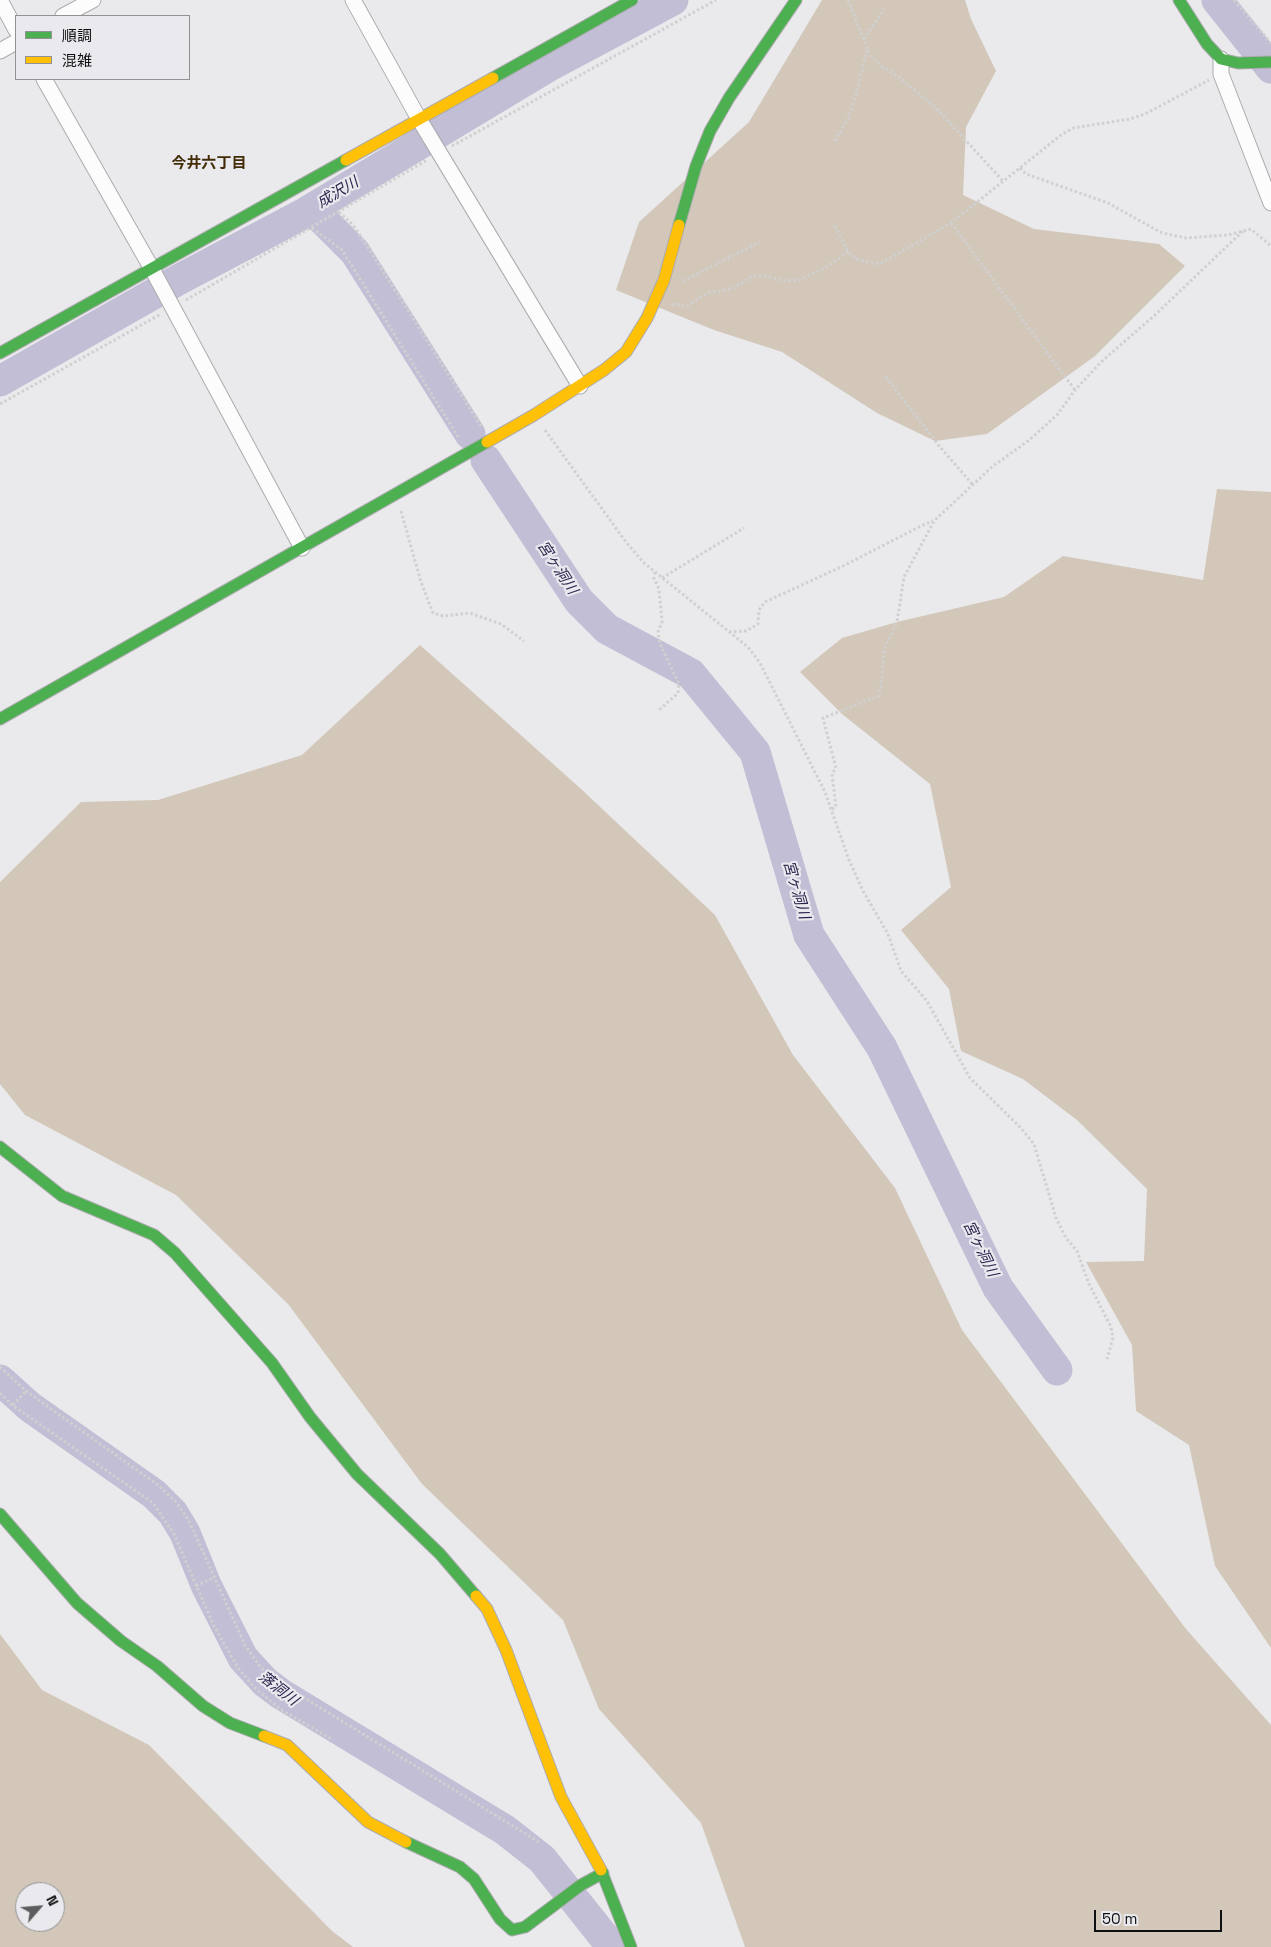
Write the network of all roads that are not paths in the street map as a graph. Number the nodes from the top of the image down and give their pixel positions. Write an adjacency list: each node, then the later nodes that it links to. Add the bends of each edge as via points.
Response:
1 (0, 0): 8 (street)
2 (93, 0): 7 (street)
3 (353, 0): 14 (street)
4 (632, 0): 14 (street)
5 (796, 0): 18 (street, via 710,131 696,166 664,280 647,318 626,352)
6 (1178, 0): 11 (street, via 1206,44)
7 (65, 15)
8 (15, 28)
9 (15, 43): 10 (street)
10 (0, 52)
11 (1222, 58): 12 (street, via 1238,63); 15 (street, via 1221,74)
12 (1271, 62)
13 (45, 80): 16 (street)
14 (419, 119): 16 (street); 18 (street)
15 (1271, 203)
16 (152, 269): 17 (street); 19 (street)
17 (0, 353)
18 (580, 386): 19 (street)
19 (302, 548): 20 (street)
20 (0, 719)
21 (0, 1147): 23 (street, via 62,1196 154,1235 175,1253 272,1364 310,1418 357,1474 440,1554 487,1609 506,1650 561,1797)
22 (0, 1514): 23 (street, via 77,1603 121,1641 157,1666 203,1706 230,1723 287,1745 368,1822 460,1867 474,1879 500,1919 512,1930 525,1927 562,1898)
23 (603, 1873): 24 (street)
24 (632, 1947)

